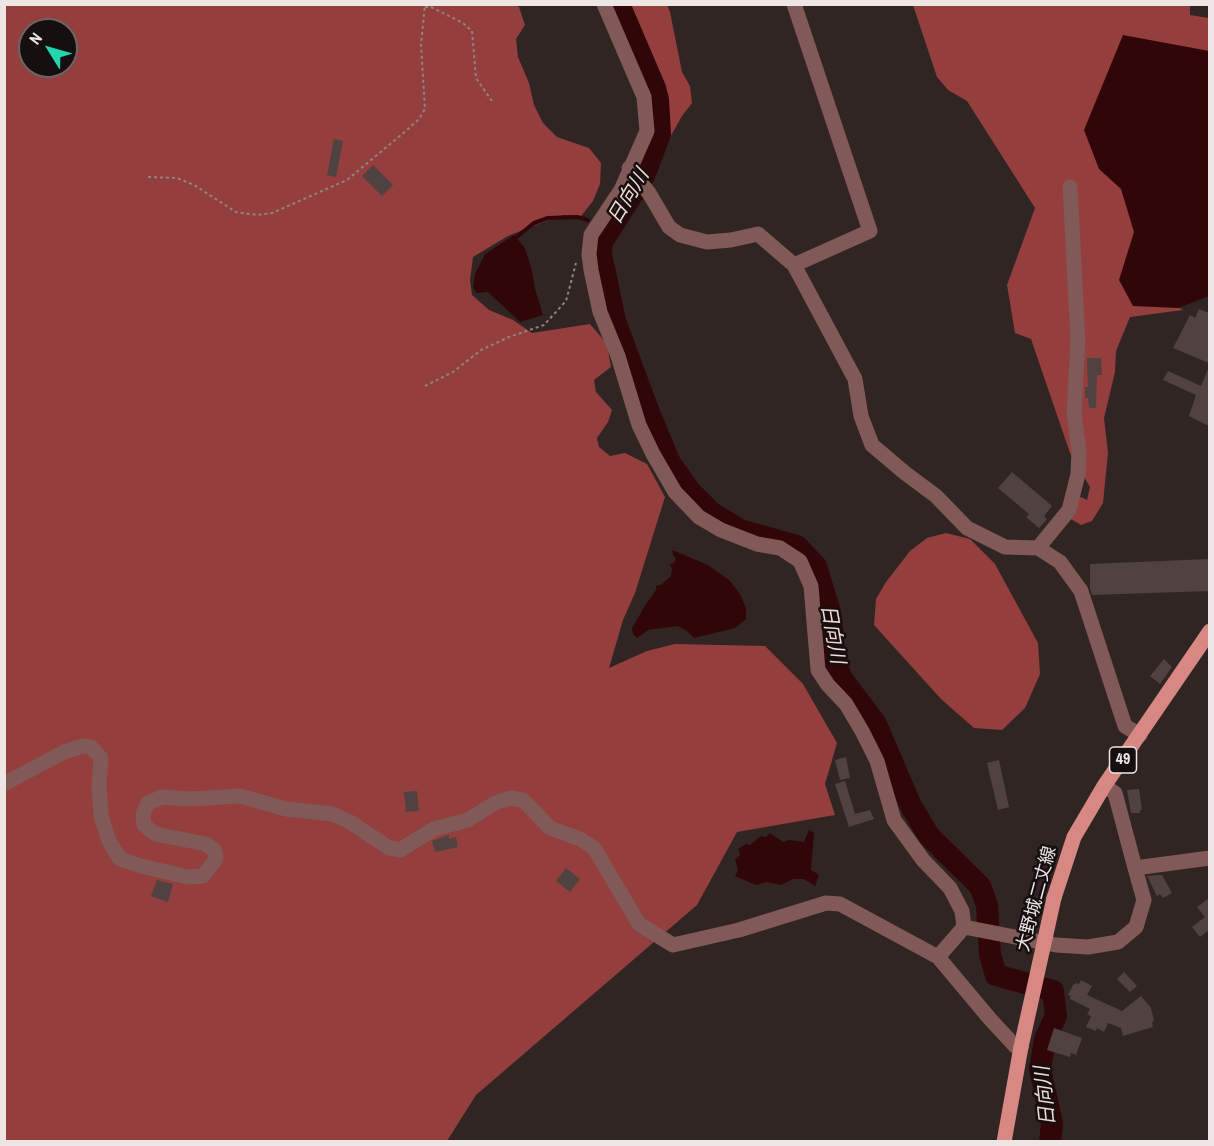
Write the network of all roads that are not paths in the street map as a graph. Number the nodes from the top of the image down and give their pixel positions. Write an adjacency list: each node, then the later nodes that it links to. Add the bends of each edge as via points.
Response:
1 (604, 4): 3 (street, via 644,97 647,131)
2 (794, 4): 5 (street, via 870,231)
3 (629, 168): 5 (street, via 669,227 680,235 707,242 758,234); 13 (street, via 621,190 591,235 589,254 600,312 639,425 675,492 699,517 748,541 780,548 800,561 811,586 818,669 862,731 877,761 894,820 923,860 950,888)
4 (1070, 187): 6 (street, via 1078,340 1074,413 1078,474 1069,510)
5 (794, 265): 6 (street, via 855,379 861,416 872,445 936,496 967,528 1005,547)
6 (1038, 548): 8 (street, via 1060,562 1081,591 1125,726)
7 (1209, 631): 8 (main road, 大野城二丈線 / 49)
8 (1140, 735): 10 (main road, 大野城二丈線 / 49)
9 (4, 784): 14 (street, via 64,752 91,747 101,758 102,816 109,841 120,859 188,877 203,876 216,859 215,852 206,844 155,834 144,825 148,803 162,797 240,795 286,809 332,814 389,848 400,850 434,830 468,820 495,803 510,798 523,800 550,828 594,848 639,924 673,945 739,930 826,903 840,904)
10 (1104, 786): 12 (street, via 1114,794); 15 (main road, 大野城二丈線 / 49, bridge, via 1074,837 1054,898)
11 (1209, 858): 12 (street)
12 (1135, 868): 13 (street, via 1144,900 1136,927 1118,942 1088,947 1056,945)
13 (969, 928): 14 (street)
14 (938, 957): 15 (street, via 990,1019 1015,1046)
15 (1021, 1047): 16 (main road, 大野城二丈線 / 49)
16 (1004, 1142)

